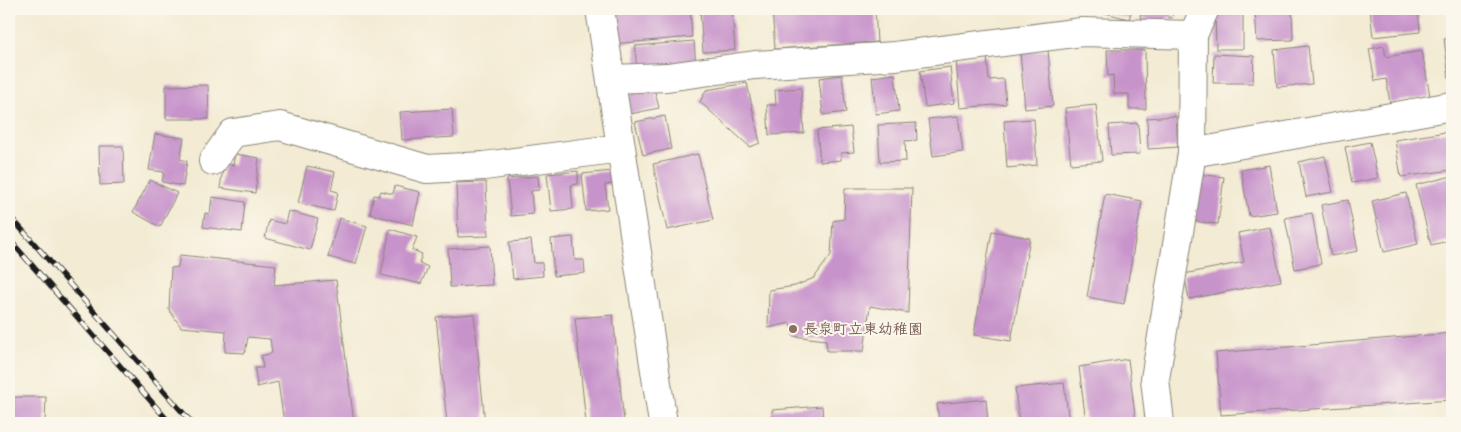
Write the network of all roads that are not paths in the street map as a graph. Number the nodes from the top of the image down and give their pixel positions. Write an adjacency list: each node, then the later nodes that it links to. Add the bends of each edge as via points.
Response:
1 (600, 9): 4 (street)
2 (1204, 9): 3 (street)
3 (1193, 35): 4 (street, via 1082,32 895,56 755,65 667,77); 7 (street)
4 (611, 79): 6 (street)
5 (1452, 106): 7 (street)
6 (621, 148): 8 (street, via 484,166 427,169 280,126 233,133); 9 (street)
7 (1192, 153): 10 (street, via 1155,379)
8 (213, 161)
9 (663, 423)
10 (1160, 423)

